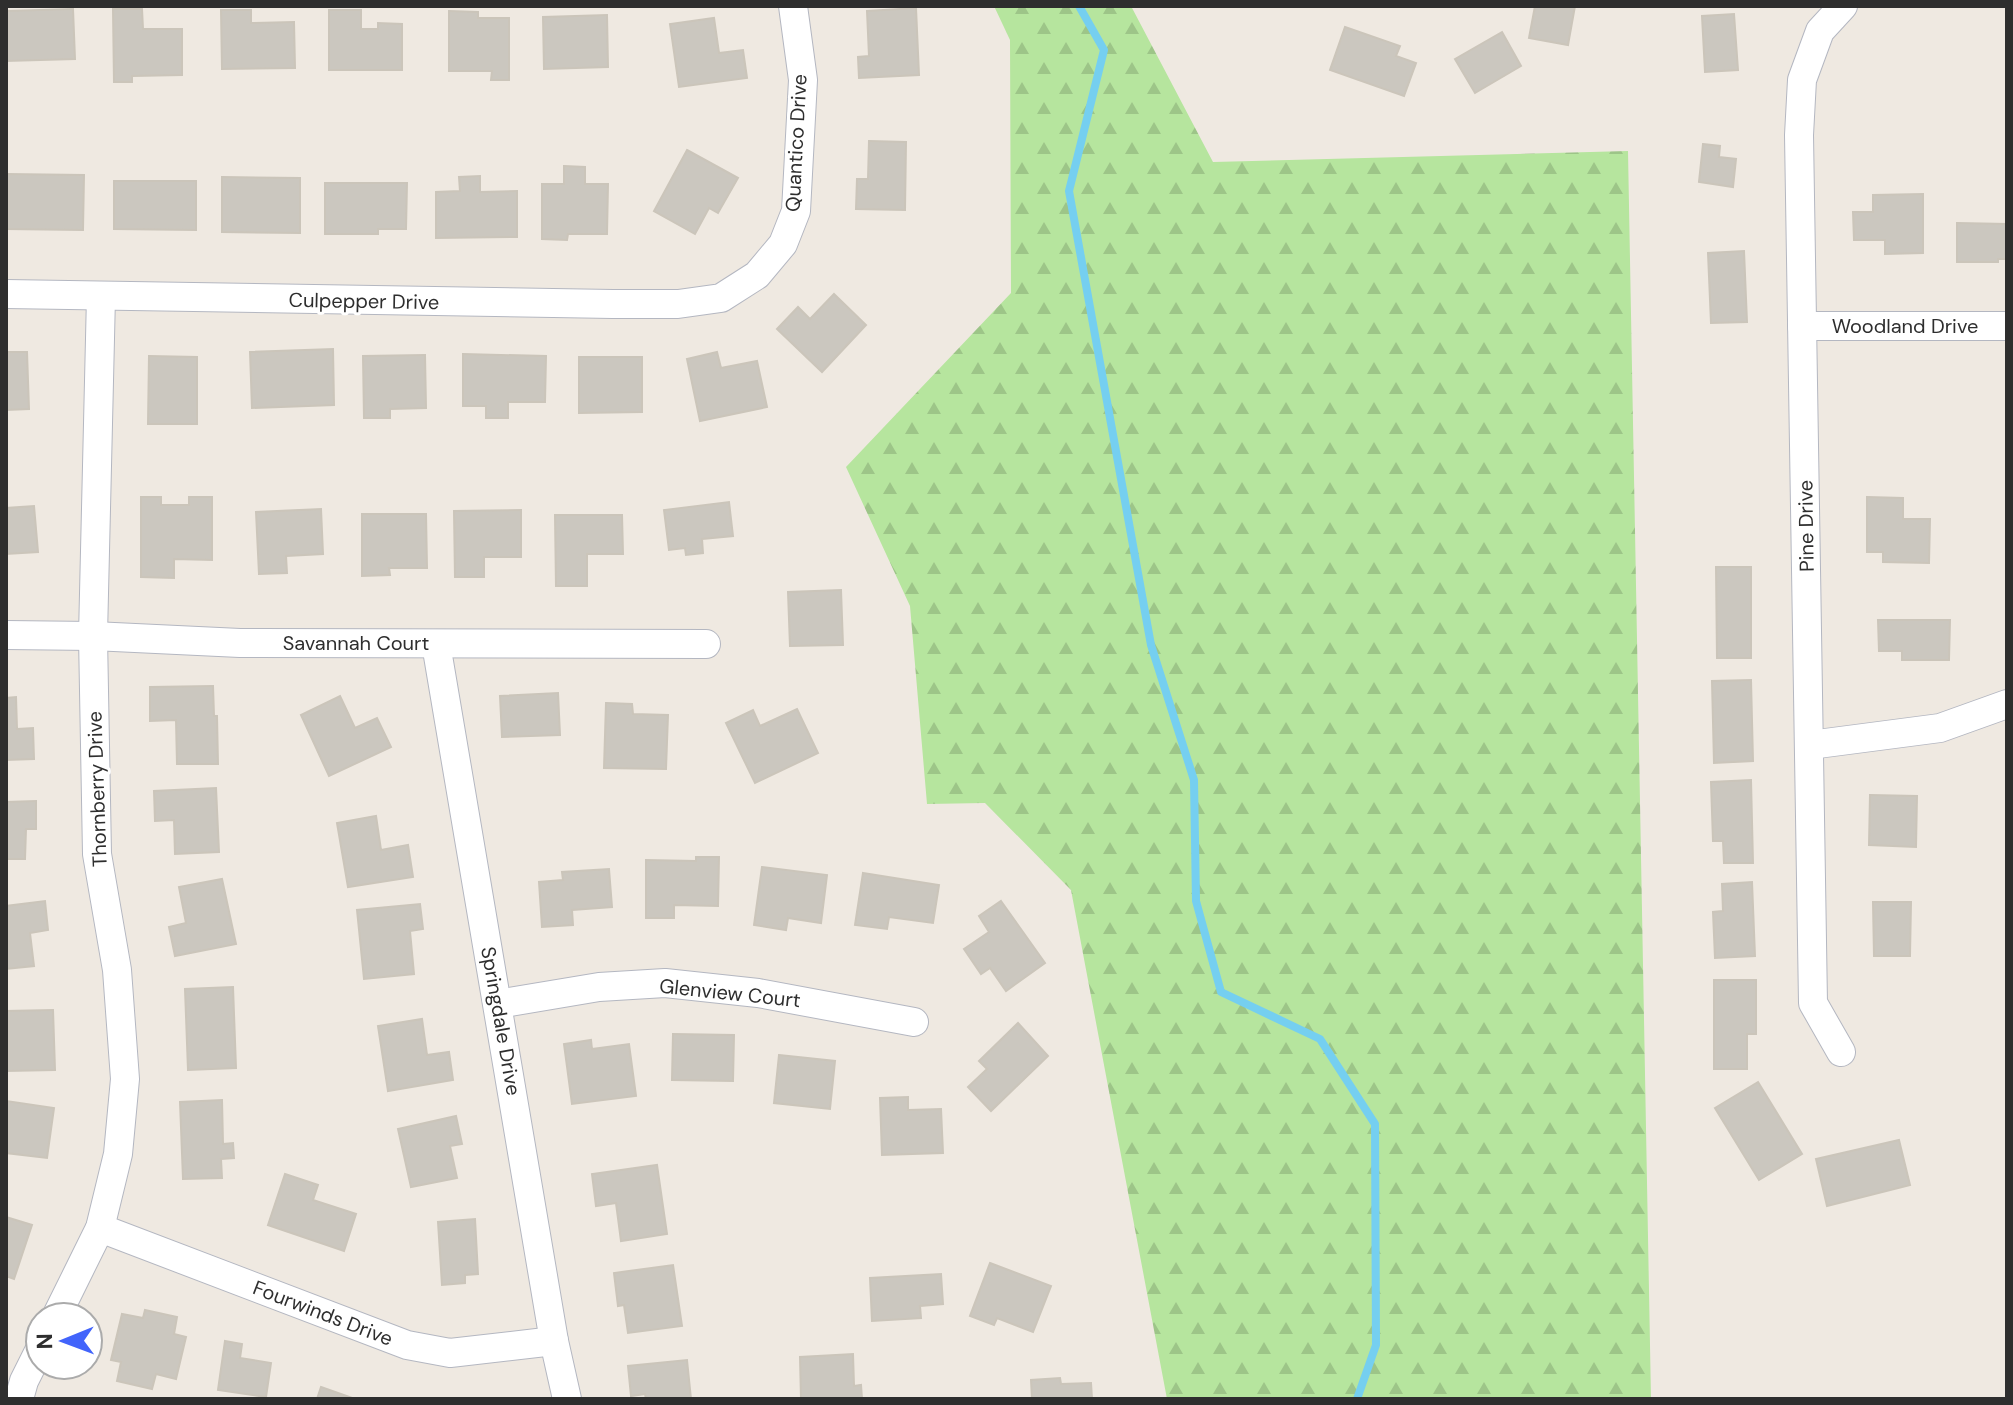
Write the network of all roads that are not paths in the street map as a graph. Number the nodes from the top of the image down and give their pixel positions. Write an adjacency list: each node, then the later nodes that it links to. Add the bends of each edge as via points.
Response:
1 (793, 6): 5 (street, Quantico Drive, via 803,80 796,211 783,244 757,275)
2 (1843, 6): 6 (street, Pine Drive, via 1820,31 1802,80)
3 (6, 294): 4 (street, Culpepper Drive)
4 (101, 296): 5 (street, Culpepper Drive, via 626,304); 9 (street, Thornberry Drive)
5 (721, 298)
6 (1802, 326): 7 (street, Woodland Drive); 13 (street, Pine Drive)
7 (2007, 326)
8 (6, 635): 9 (street, Savannah Court)
9 (93, 636): 10 (street, Savannah Court); 17 (street, Thornberry Drive, via 97,854 117,970 125,1079 118,1154)
10 (436, 644): 11 (street, Savannah Court); 14 (street, Springdale Drive)
11 (706, 644)
12 (2007, 704): 13 (street, via 1940,728)
13 (1810, 745): 16 (street, Pine Drive, via 1813,1003)
14 (498, 1004): 15 (street, Glenview Court, via 599,987 665,983 758,993); 19 (street, Springdale Drive)
15 (914, 1022)
16 (1841, 1052)
17 (100, 1228): 18 (street, Thornberry Drive); 19 (street, Fourwinds Drive, via 407,1345 450,1353)
18 (64, 1301)
19 (554, 1341): 20 (street, Springdale Drive)
20 (567, 1399)

